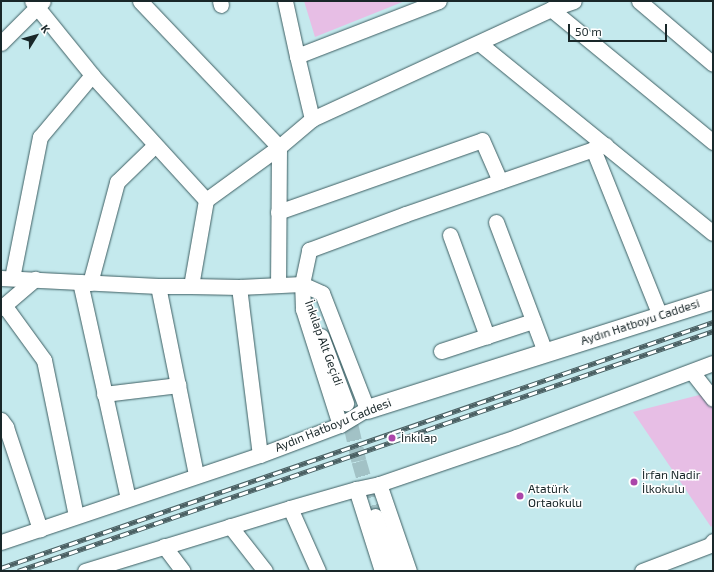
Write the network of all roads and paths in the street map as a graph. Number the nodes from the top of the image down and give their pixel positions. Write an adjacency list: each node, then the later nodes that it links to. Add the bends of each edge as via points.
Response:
1 (140, 1): 16 (street)
2 (285, 1): 10 (street)
3 (439, 1): 10 (street)
4 (574, 1): 7 (street)
5 (639, 1): 11 (street)
6 (37, 3): 8 (street); 12 (street)
7 (551, 9): 9 (street); 14 (street)
8 (1, 43)
9 (479, 43): 13 (street); 17 (street)
10 (297, 56): 13 (street)
11 (713, 64)
12 (92, 75): 15 (street); 24 (street, via 40,137)
13 (312, 119): 16 (street)
14 (713, 142)
15 (155, 145): 19 (street); 26 (street, via 117,182)
16 (279, 147): 19 (street); 20 (street)
17 (599, 147): 18 (street); 22 (street); 34 (street)
18 (500, 181): 20 (street, via 482,140); 27 (street, via 309,250)
19 (206, 200): 30 (street)
20 (278, 212): 28 (street)
21 (496, 222): 35 (street)
22 (713, 232)
23 (450, 235): 36 (street)
24 (6, 278): 25 (street)
25 (35, 279): 26 (street); 33 (street)
26 (85, 282): 29 (street); 42 (street)
27 (302, 284): 28 (street); 44 (street, İnkılap Alt Geçidi); 45 (street, via 322,293); 47 (street, via 303,309)
28 (278, 285): 31 (street)
29 (158, 286): 30 (street); 41 (street)
30 (191, 286): 31 (street)
31 (239, 287): 48 (street)
32 (713, 299): 34 (main road, Aydın Hatboyu Caddesi)
33 (3, 306): 55 (street, via 44,360)
34 (660, 316): 38 (main road, Aydın Hatboyu Caddesi)
35 (533, 321): 36 (street); 38 (street)
36 (487, 336): 37 (street)
37 (441, 351)
38 (545, 352): 45 (main road, Aydın Hatboyu Caddesi)
39 (713, 363): 40 (street)
40 (692, 372): 43 (street); 50 (street)
41 (178, 385): 42 (street); 49 (street)
42 (104, 394): 52 (street)
43 (713, 399)
44 (346, 403)
45 (367, 409): 47 (street, Aydın Hatboyu Caddesi)
46 (1, 420): 57 (street, via 6,427)
47 (340, 426): 48 (street, Aydın Hatboyu Caddesi)
48 (260, 454): 49 (street, Aydın Hatboyu Caddesi)
49 (196, 475): 52 (street, Aydın Hatboyu Caddesi)
50 (379, 484): 51 (street); 67 (street)
51 (356, 489): 53 (street); 65 (street)
52 (128, 498): 55 (street, Aydın Hatboyu Caddesi)
53 (290, 508): 56 (street); 64 (street)
54 (374, 513): 66 (street)
55 (76, 516): 57 (street, Aydın Hatboyu Caddesi)
56 (230, 526): 60 (street); 63 (street)
57 (40, 529): 59 (street, Aydın Hatboyu Caddesi)
58 (713, 541): 68 (street, via 710,545)
59 (1, 542)
60 (164, 546): 61 (street); 62 (street)
61 (94, 570)
62 (183, 571)
63 (264, 571)
64 (318, 571)
65 (382, 571)
66 (395, 571)
67 (409, 571)
68 (642, 571)

